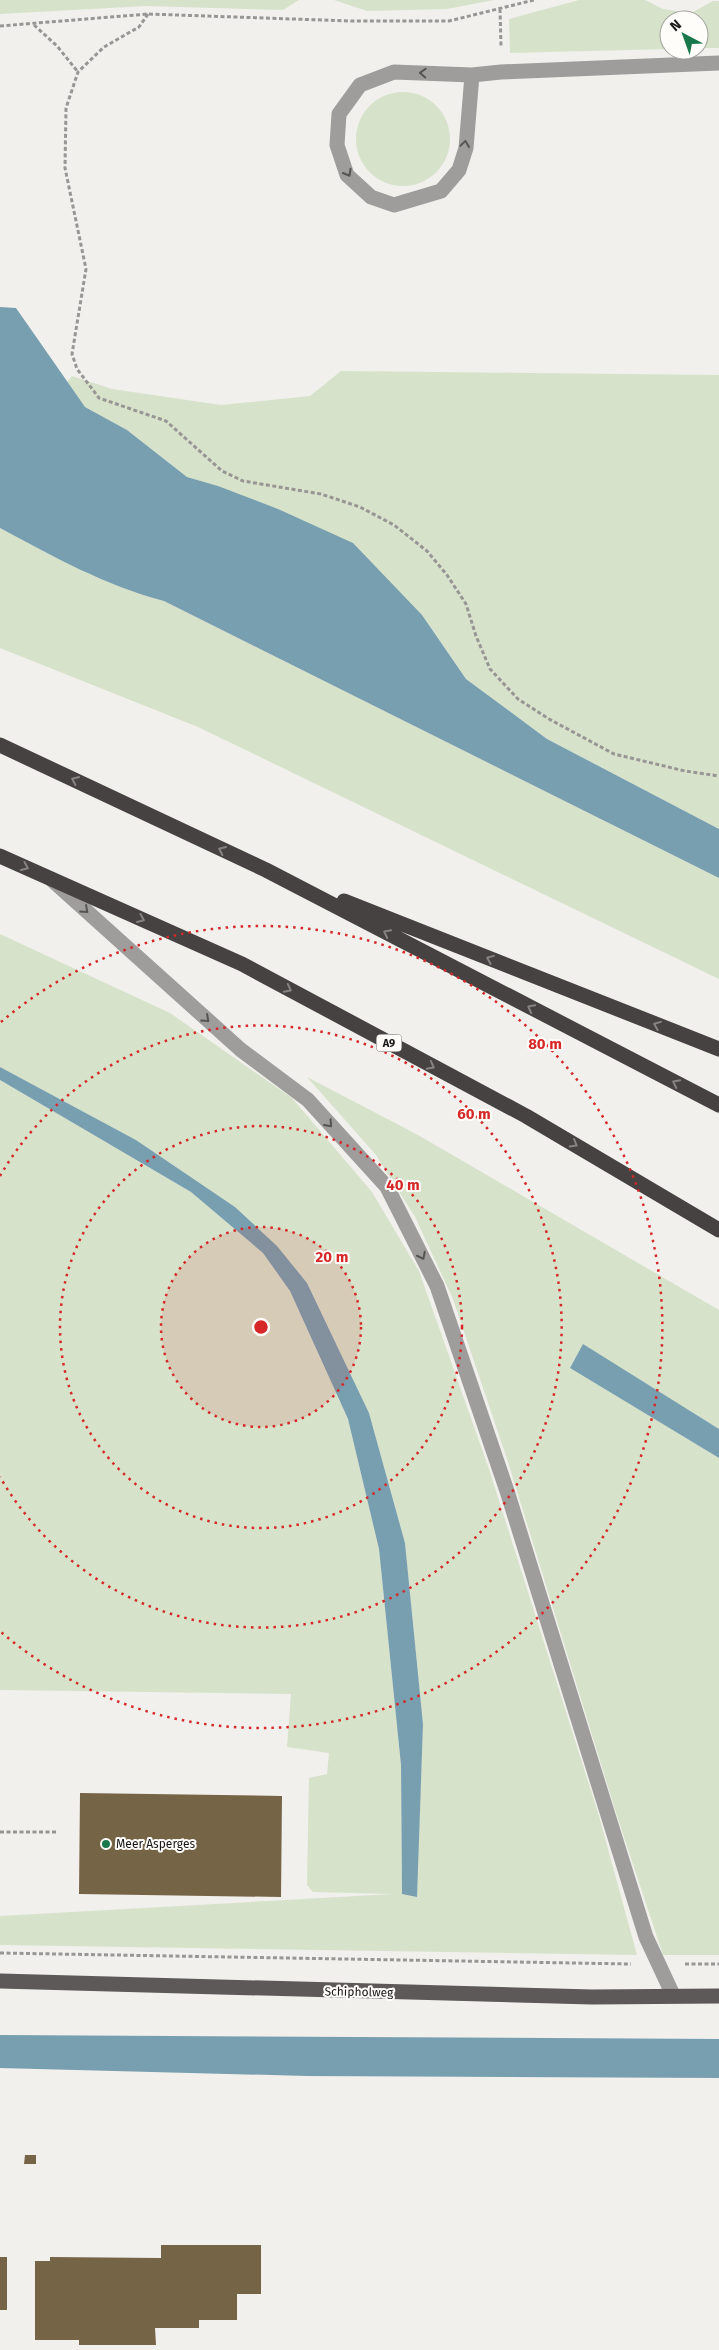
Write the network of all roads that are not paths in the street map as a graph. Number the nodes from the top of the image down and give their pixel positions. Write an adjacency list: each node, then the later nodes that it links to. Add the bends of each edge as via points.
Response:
1 (719, 63): 2 (street)
2 (472, 76): 2 (street, one-way to 2, via 394,72 360,85 338,114 337,145 347,175 371,197 394,206 441,191 459,170 466,148)
3 (0, 745): 5 (highway, one-way to 3)
4 (0, 856): 6 (highway, A9, one-way to 6)
5 (266, 870): 7 (highway, one-way to 5); 8 (highway, one-way to 5)
6 (49, 878): 9 (highway, A9, one-way to 9, via 242,964 526,1116); 11 (street, one-way to 11, via 241,1050 308,1100 387,1188 437,1286 507,1491 646,1938)
7 (719, 1049)
8 (719, 1105)
9 (719, 1230)
10 (0, 1981): 11 (main road, Schipholweg, via 592,1998)
11 (672, 1995): 12 (main road, Schipholweg)
12 (719, 1996)

